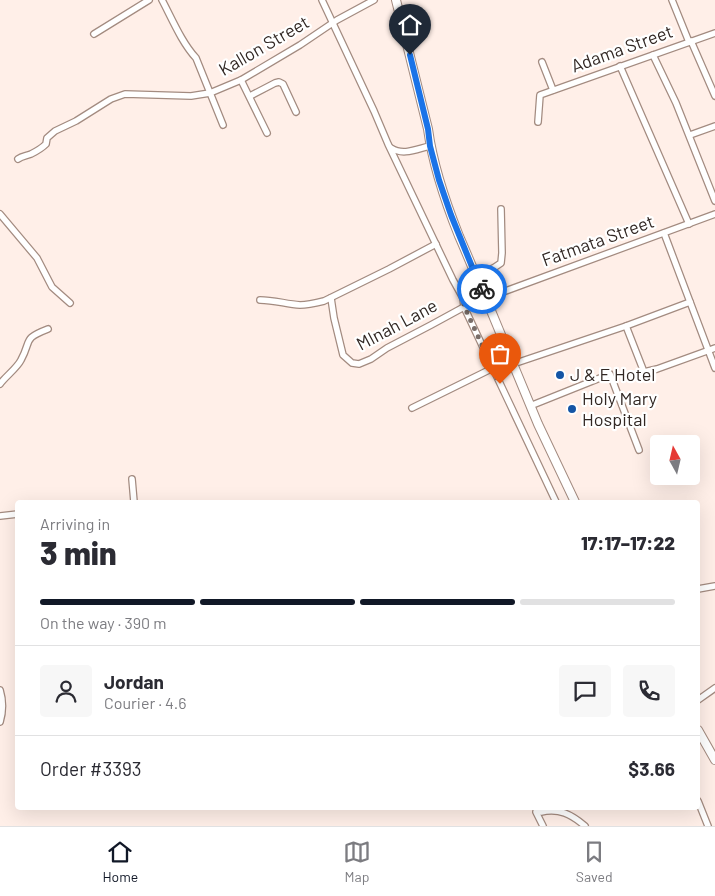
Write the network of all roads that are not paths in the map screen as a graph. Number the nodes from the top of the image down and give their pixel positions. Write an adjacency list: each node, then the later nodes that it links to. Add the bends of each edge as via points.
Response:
1 (149, 0): 9 (street)
2 (162, 0): 16 (street, via 202,69)
3 (322, 0): 7 (street)
4 (374, 0): 7 (street, Kallon Street, via 336,20)
5 (396, 0): 26 (highway)
6 (672, 0): 10 (street)
7 (333, 25): 14 (street, Kallon Street); 25 (street)
8 (715, 33): 10 (street, Adama Street)
9 (94, 34)
10 (690, 41): 11 (street, Adama Street); 18 (street)
11 (653, 55): 13 (street, Adama Street); 24 (street)
12 (542, 62): 15 (street)
13 (620, 66): 15 (street, Adama Street); 32 (street)
14 (241, 80): 16 (street, Kallon Street); 17 (street)
15 (553, 90): 20 (street, Adama Street, via 540,95)
16 (210, 93): 21 (street); 27 (street, Kallon Street, via 191,96 125,94 55,131 41,149)
17 (250, 96): 19 (street, via 279,82); 23 (street)
18 (715, 96)
19 (296, 112)
20 (538, 122)
21 (223, 124)
22 (715, 126): 24 (street)
23 (266, 133)
24 (690, 135): 28 (street)
25 (388, 144): 26 (street, via 399,152); 34 (street)
26 (430, 146): 35 (highway, via 451,215)
27 (18, 159)
28 (715, 201)
29 (501, 209): 35 (street, via 501,263)
30 (0, 214): 41 (street, via 37,258 52,287)
31 (715, 214): 32 (street, Fatmata Street)
32 (689, 224): 33 (street, Fatmata Street)
33 (664, 233): 37 (street, Fatmata Street); 42 (street)
34 (436, 244): 38 (street); 39 (street)
35 (475, 274): 36 (highway)
36 (482, 289): 39 (street); 52 (highway, via 511,348)
37 (492, 296)
38 (331, 298): 40 (street, via 300,305); 43 (street, MInah Lane, via 342,354 352,363 359,364)
39 (463, 298): 43 (street)
40 (260, 300)
41 (70, 302)
42 (690, 302): 44 (street); 47 (street)
43 (464, 306): 49 (street)
44 (626, 326): 47 (street, via 644,372); 48 (street)
45 (48, 329): 51 (street, via 30,339 21,362)
46 (715, 348): 47 (street)
47 (708, 351): 50 (street)
48 (519, 362)
49 (492, 368): 53 (street); 57 (street)
50 (715, 368)
51 (0, 384)
52 (530, 406): 54 (street, via 610,374); 58 (highway)
53 (412, 408)
54 (639, 450)
55 (132, 479): 56 (street)
56 (134, 500)
57 (555, 500)
58 (573, 500)
59 (15, 514): 60 (street)
60 (0, 516)
61 (715, 586): 62 (street)
62 (700, 590)
63 (715, 688): 65 (street)
64 (0, 690): 66 (street)
65 (700, 699)
66 (0, 722)
67 (700, 734): 68 (highway)
68 (715, 760)
69 (700, 806): 74 (street)
70 (536, 810): 72 (street)
71 (558, 810): 73 (street)
72 (543, 826)
73 (585, 826)
74 (708, 826)

